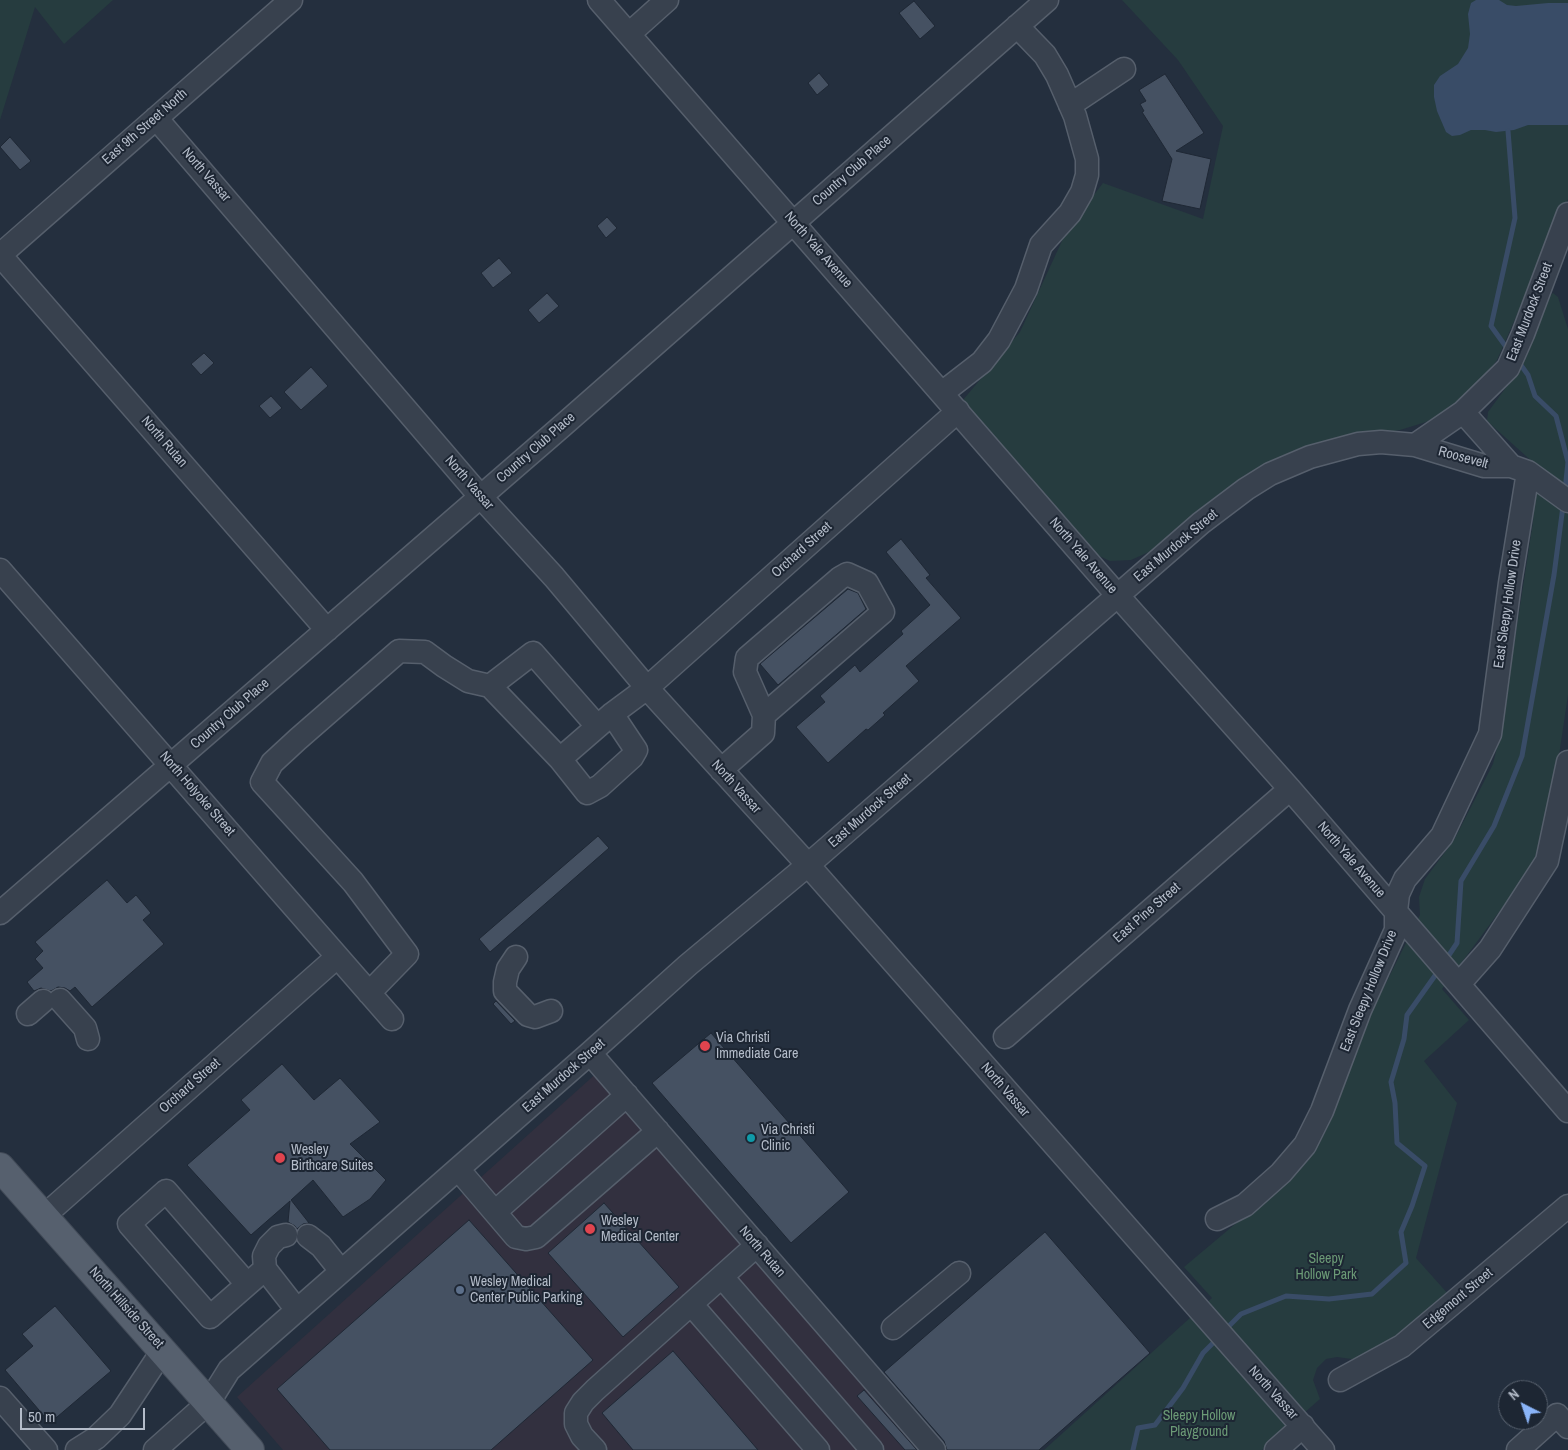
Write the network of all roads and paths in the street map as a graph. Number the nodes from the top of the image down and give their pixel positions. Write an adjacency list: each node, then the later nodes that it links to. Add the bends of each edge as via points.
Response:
1 (291, 0): 9 (street, East 9th Street North)
2 (599, 0): 6 (street, North Yale Avenue)
3 (667, 0): 6 (street)
4 (1047, 0): 5 (street, Country Club Place)
5 (1017, 26): 8 (street, via 1045,54); 11 (street, Country Club Place)
6 (629, 34): 11 (street, North Yale Avenue)
7 (1124, 69): 8 (street)
8 (1070, 105): 13 (street, via 1087,158 1082,192 1070,213 1041,245 1026,289 999,340 982,362)
9 (156, 118): 12 (street, East 9th Street North); 19 (street, North Vassar)
10 (1568, 214): 15 (street, East Murdock Street, via 1508,368)
11 (794, 222): 13 (street, North Yale Avenue); 19 (street, Country Club Place)
12 (0, 255): 22 (street, North Rutan)
13 (942, 392): 14 (street, North Yale Avenue)
14 (958, 411): 21 (street, North Yale Avenue); 24 (street, Orchard Street)
15 (1463, 412): 16 (street, East Murdock Street); 17 (street)
16 (1415, 445): 17 (street, Roosevelt, via 1484,466); 21 (street, East Murdock Street, via 1358,444 1310,457 1270,474 1201,523)
17 (1520, 469): 18 (street); 33 (street, East Sleepy Hollow Drive, via 1510,583 1490,734 1442,836 1404,879)
18 (1559, 495)
19 (480, 496): 22 (street, Country Club Place); 24 (street, North Vassar, via 554,577)
20 (0, 570): 29 (street, North Holyoke Street)
21 (1118, 596): 31 (street, North Yale Avenue); 32 (street, East Murdock Street)
22 (327, 630): 29 (street, Country Club Place)
23 (490, 686): 26 (street, via 533,653); 27 (street); 38 (street, via 468,680 425,652 399,651 272,763 262,782 353,882 407,954)
24 (646, 688): 26 (street, Orchard Street); 30 (street, North Vassar)
25 (764, 715): 25 (street, via 883,612 866,583 847,574 840,578 747,658 745,672); 30 (street, via 763,733)
26 (605, 720): 27 (street, Orchard Street); 27 (street, via 636,750 600,786 587,793)
27 (560, 759)
28 (1568, 762): 37 (street, via 1548,861 1490,950)
29 (172, 765): 34 (street, Country Club Place); 35 (street, North Holyoke Street)
30 (721, 770): 32 (street, North Vassar)
31 (1290, 789): 33 (street, North Yale Avenue); 42 (street, East Pine Street)
32 (808, 865): 44 (street, East Murdock Street); 68 (street, North Vassar)
33 (1396, 911): 37 (street, North Yale Avenue); 53 (street, East Sleepy Hollow Drive, via 1396,930 1305,1145 1281,1173 1245,1205)
34 (0, 913)
35 (337, 957): 38 (street, North Holyoke Street); 52 (street, Orchard Street)
36 (516, 957): 40 (street, via 508,969 505,991 528,1015 535,1017)
37 (1457, 982): 46 (street, North Yale Avenue)
38 (369, 993): 41 (street, North Holyoke Street)
39 (44, 1005): 43 (street, via 85,1028)
40 (551, 1011)
41 (392, 1019)
42 (1005, 1036)
43 (88, 1039)
44 (590, 1053): 45 (street, North Rutan); 49 (street, East Murdock Street)
45 (627, 1095): 47 (street, North Rutan); 51 (street)
46 (1568, 1111)
47 (658, 1131): 51 (street, via 536,1237 516,1236); 54 (street, North Rutan)
48 (0, 1167): 52 (main road, North Hillside Street)
49 (458, 1169): 51 (street); 56 (street, East Murdock Street)
50 (1568, 1206): 64 (street, Edgemont Street, via 1402,1346)
51 (495, 1212)
52 (44, 1216): 63 (main road, North Hillside Street)
53 (1217, 1219)
54 (757, 1245): 58 (street); 76 (street, North Rutan)
55 (265, 1269): 56 (street, via 264,1256 269,1246 278,1237 297,1235 321,1246); 59 (street); 61 (street)
56 (341, 1271): 61 (street, East Murdock Street)
57 (959, 1273): 62 (street)
58 (722, 1277): 60 (street); 75 (street)
59 (248, 1284): 59 (street, via 210,1317 129,1224 166,1191)
60 (691, 1304): 73 (street, via 583,1402 576,1413 576,1424); 74 (street)
61 (297, 1310): 66 (street, East Murdock Street, via 229,1370)
62 (892, 1328)
63 (163, 1350): 66 (main road, North Hillside Street); 70 (street, via 120,1415 96,1438)
64 (1340, 1380)
65 (0, 1398): 69 (street)
66 (209, 1402): 71 (street, East Murdock Street); 72 (main road, North Hillside Street)
67 (1563, 1421): 79 (street)
68 (1303, 1426): 77 (street); 78 (street, North Vassar)
69 (46, 1450)
70 (77, 1450)
71 (155, 1450)
72 (250, 1450)
73 (595, 1450)
74 (818, 1450)
75 (872, 1450)
76 (934, 1450)
77 (1276, 1450)
78 (1324, 1450)
79 (1518, 1450)

